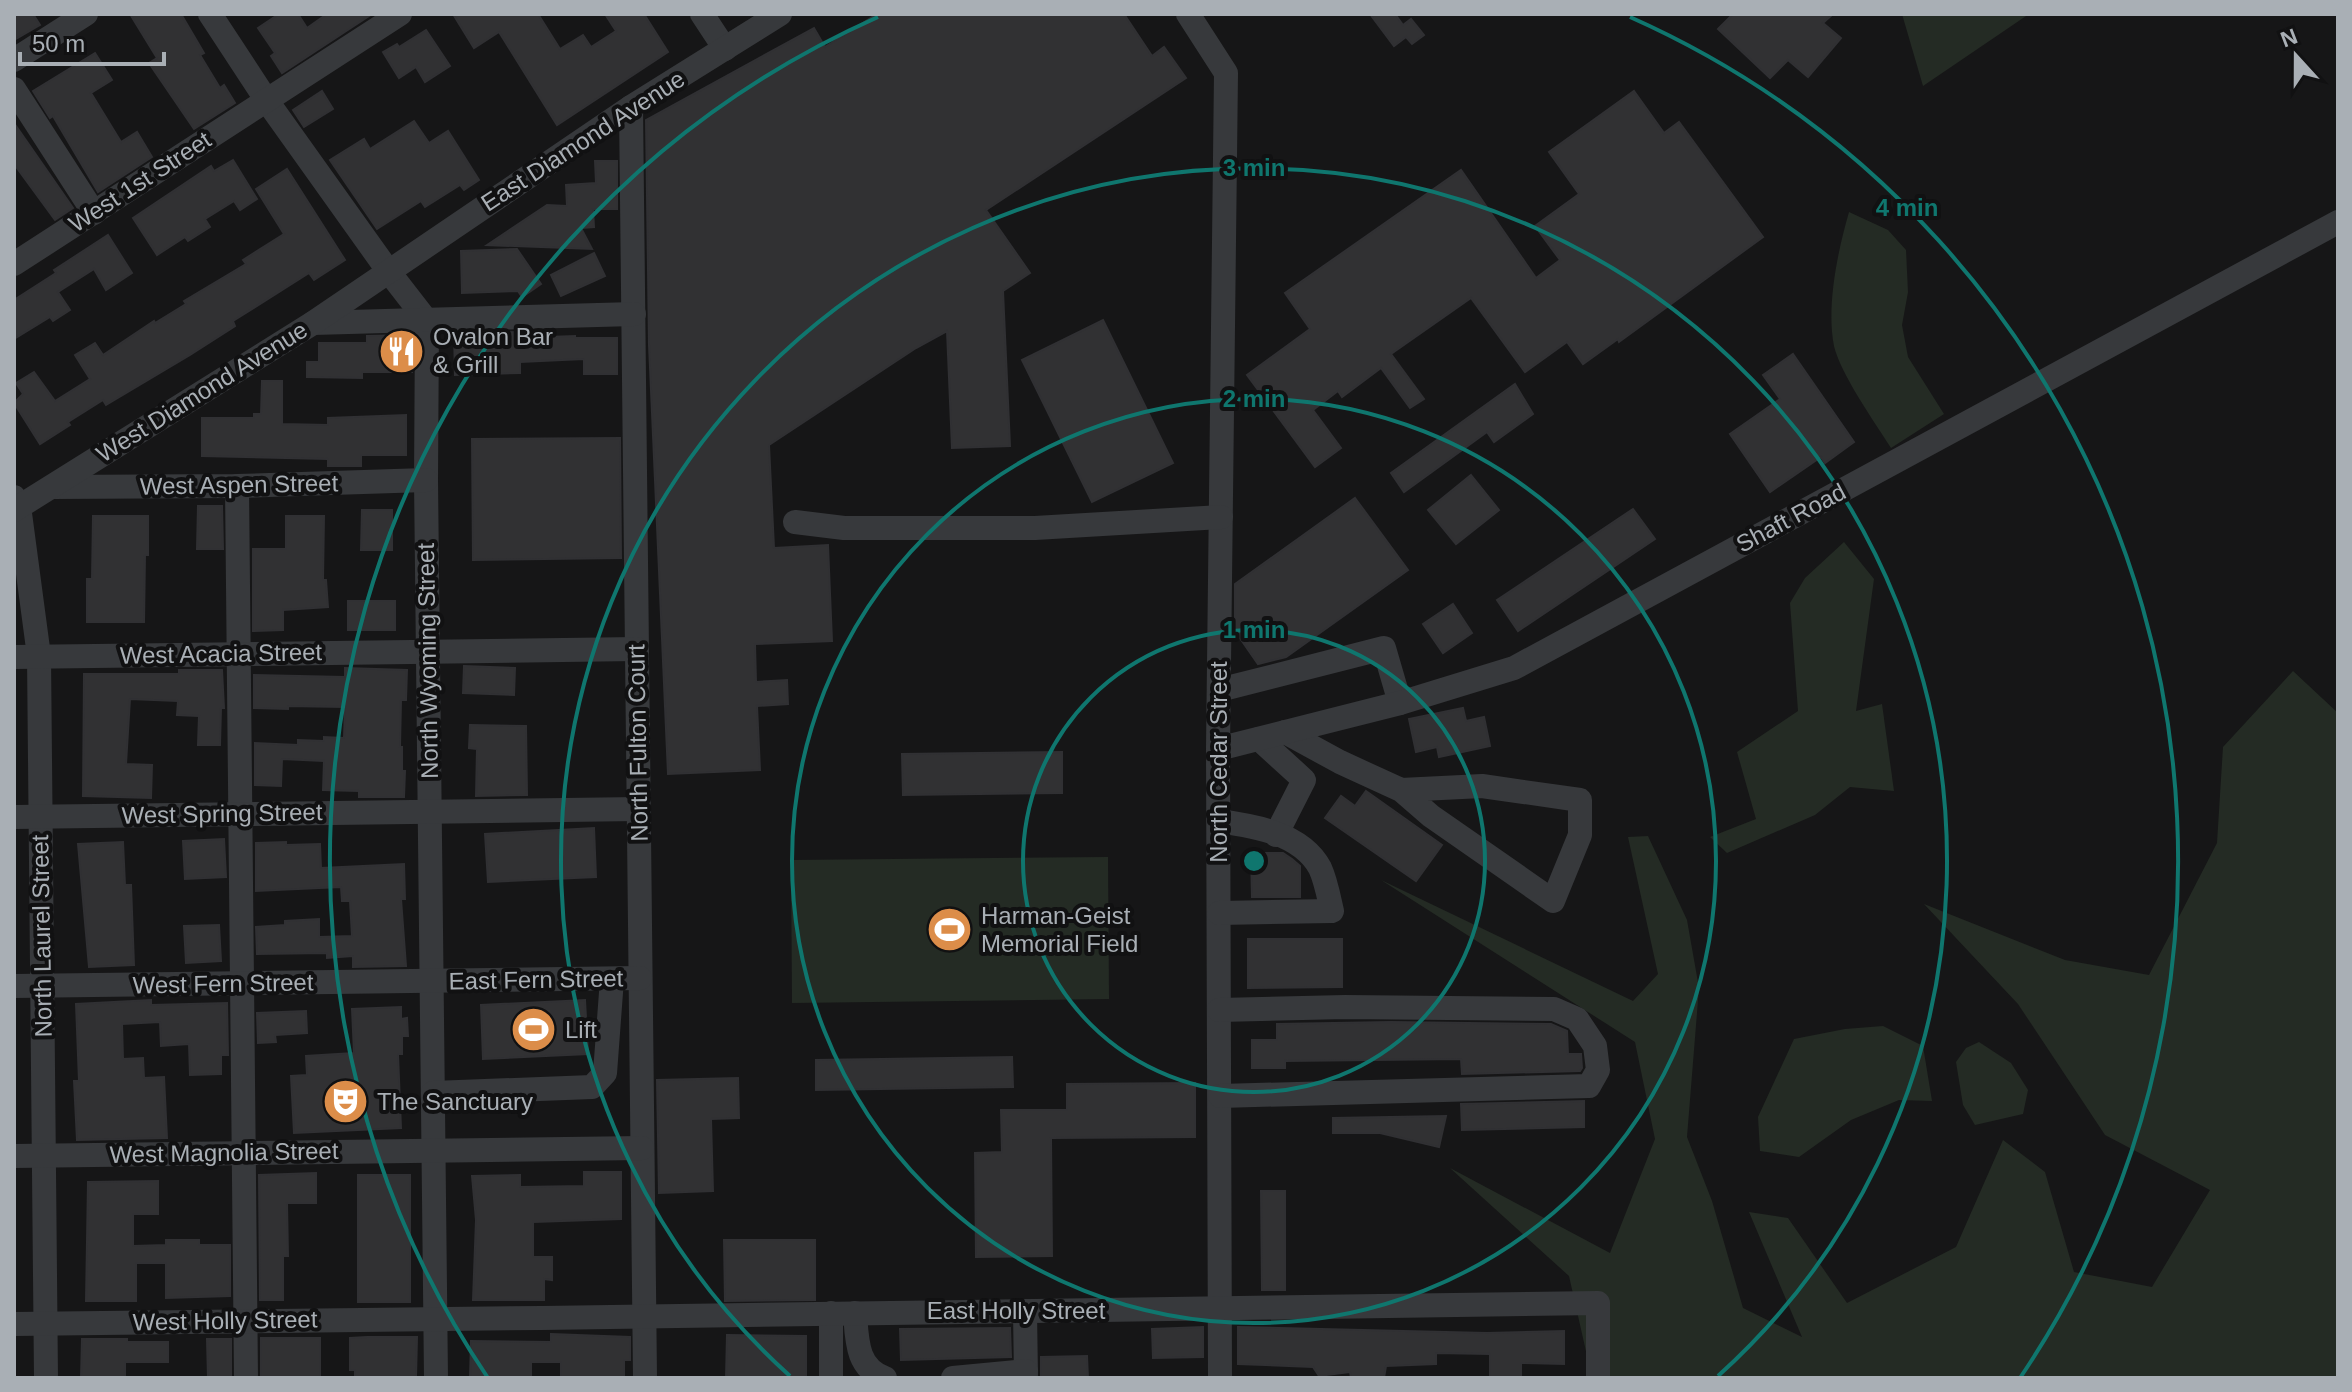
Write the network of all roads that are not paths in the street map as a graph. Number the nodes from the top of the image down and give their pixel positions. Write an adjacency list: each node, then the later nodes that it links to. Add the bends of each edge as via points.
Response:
1 (86, 14): 8 (street)
2 (210, 14): 10 (street)
3 (400, 14): 10 (street, West 1st Street)
4 (702, 14): 7 (street)
5 (780, 14): 7 (street, East Diamond Avenue)
6 (1188, 14): 23 (street, North Cedar Street, via 1226,73)
7 (725, 49): 11 (street, East Diamond Avenue)
8 (14, 60)
9 (14, 89): 12 (street)
10 (267, 101): 12 (street, West 1st Street); 15 (street)
11 (631, 107): 15 (street, East Diamond Avenue); 16 (street, North Fulton Court)
12 (94, 213): 14 (street, West 1st Street)
13 (2338, 222): 31 (street, Shaft Road, via 1514,668)
14 (14, 264)
15 (389, 272): 17 (street); 18 (street, West Diamond Avenue)
16 (634, 314): 17 (street); 25 (street, North Fulton Court)
17 (427, 321): 18 (street); 19 (street, North Wyoming Street)
18 (313, 323): 21 (street, West Diamond Avenue)
19 (426, 480): 20 (street, West Aspen Street); 26 (street, North Wyoming Street)
20 (237, 486): 21 (street, West Aspen Street); 27 (street)
21 (52, 487): 22 (street, West Diamond Avenue)
22 (16, 504): 28 (street, North Laurel Street)
23 (1221, 517): 24 (street, via 1019,528 844,528); 30 (street, North Cedar Street)
24 (795, 522)
25 (637, 649): 26 (street, West Acacia Street); 36 (street, North Fulton Court)
26 (428, 651): 27 (street, West Acacia Street); 37 (street, North Wyoming Street)
27 (238, 654): 28 (street, West Acacia Street); 38 (street)
28 (39, 656): 29 (street, West Acacia Street); 39 (street, North Laurel Street)
29 (14, 657)
30 (1219, 690): 31 (street, via 1384,648); 34 (street, North Cedar Street)
31 (1400, 703): 32 (street, Shaft Road)
32 (1285, 732): 33 (street, Shaft Road); 35 (street)
33 (1259, 739): 34 (street, Shaft Road); 42 (street, via 1304,780)
34 (1218, 749): 41 (street, North Cedar Street)
35 (1401, 790): 35 (street, via 1482,786 1580,800 1580,835 1553,901)
36 (639, 809): 37 (street, West Spring Street); 44 (street, North Fulton Court)
37 (430, 811): 38 (street, West Spring Street); 46 (street, North Wyoming Street)
38 (240, 814): 39 (street, West Spring Street); 47 (street)
39 (40, 816): 40 (street, West Spring Street); 49 (street, North Laurel Street)
40 (14, 817)
41 (1219, 821): 42 (street, via 1259,826); 43 (street, North Cedar Street)
42 (1276, 835): 43 (street, via 1306,849 1320,869 1332,911)
43 (1219, 913): 50 (street, North Cedar Street)
44 (640, 978): 45 (street, East Fern Street); 53 (street, North Fulton Court)
45 (612, 979): 46 (street, East Fern Street); 51 (street, via 605,1073 592,1087)
46 (432, 981): 47 (street, West Fern Street); 51 (street, North Wyoming Street)
47 (242, 983): 49 (street, West Fern Street); 55 (street)
48 (14, 986): 49 (street, West Fern Street)
49 (42, 986): 57 (street, North Laurel Street)
50 (1219, 1010): 52 (street, North Cedar Street); 52 (street, via 1554,1009 1577,1019 1595,1046 1598,1070 1589,1086)
51 (433, 1093): 54 (street, North Wyoming Street)
52 (1220, 1096): 59 (street, North Cedar Street)
53 (642, 1148): 54 (street, West Magnolia Street); 61 (street, North Fulton Court)
54 (433, 1151): 55 (street, West Magnolia Street); 62 (street, North Wyoming Street)
55 (244, 1153): 57 (street, West Magnolia Street); 63 (street)
56 (14, 1156): 57 (street, West Magnolia Street)
57 (44, 1156): 64 (street, North Laurel Street)
58 (1025, 1311): 59 (street, East Holly Street); 60 (street, East Holly Street); 66 (street)
59 (1221, 1311): 74 (street, North Cedar Street); 75 (street, East Holly Street, via 1598,1303)
60 (843, 1313): 61 (street, East Holly Street); 71 (street); 72 (street, via 861,1358 875,1375)
61 (644, 1315): 62 (street, East Holly Street); 70 (street, North Fulton Court)
62 (435, 1318): 63 (street, West Holly Street); 69 (street, North Wyoming Street)
63 (245, 1321): 64 (street, West Holly Street); 68 (street)
64 (46, 1323): 65 (street, West Holly Street); 67 (street, North Laurel Street)
65 (14, 1324)
66 (1026, 1374): 73 (street)
67 (46, 1378)
68 (246, 1378)
69 (436, 1378)
70 (645, 1378)
71 (831, 1378)
72 (885, 1378)
73 (953, 1378)
74 (1220, 1378)
75 (1598, 1378)

